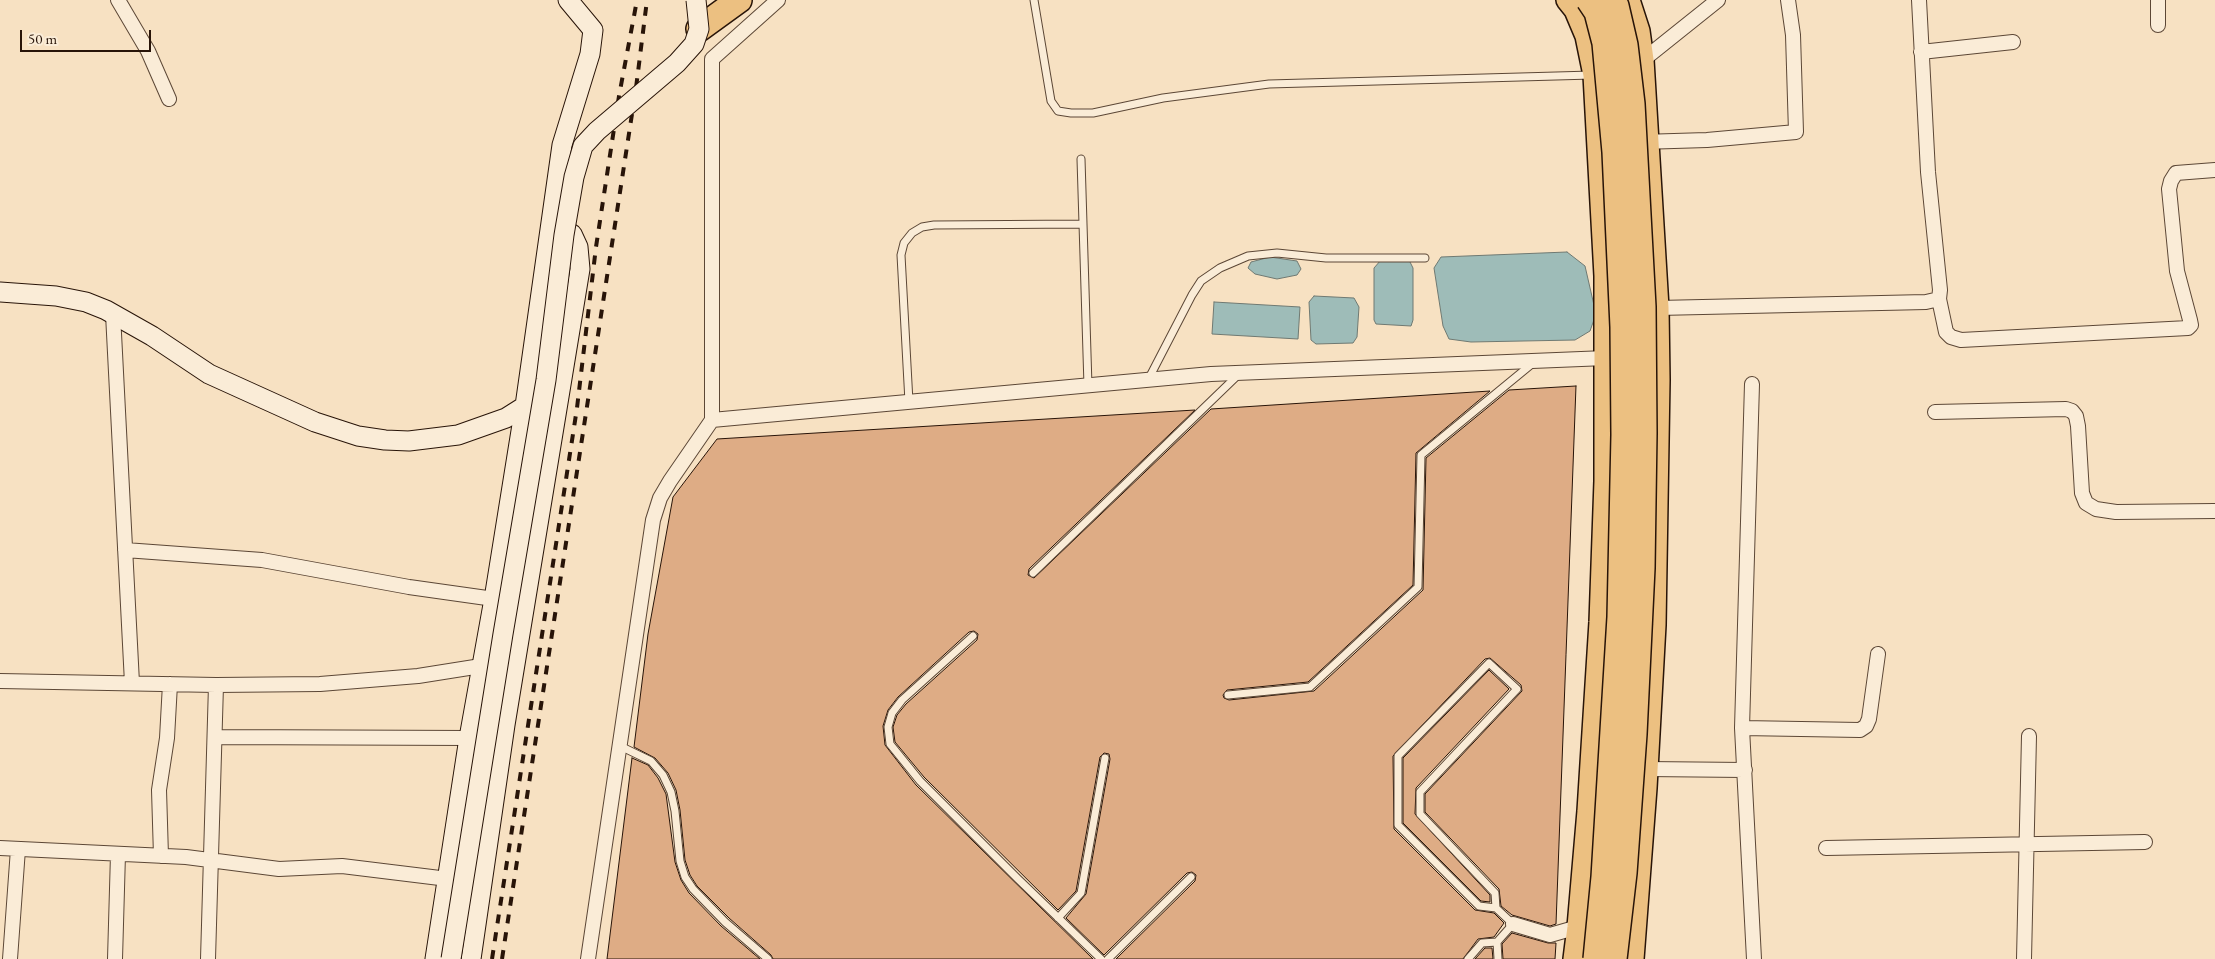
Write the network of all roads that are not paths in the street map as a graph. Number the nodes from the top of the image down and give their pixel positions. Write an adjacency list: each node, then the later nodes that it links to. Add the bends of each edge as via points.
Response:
1 (118, 0): 21 (street, via 148,51)
2 (568, 0): 27 (street, via 593,30 590,54 562,145)
3 (696, 0): 16 (street, bridge)
4 (739, 0): 16 (highway)
5 (778, 0): 42 (street, via 712,58)
6 (1034, 0): 20 (lane, via 1050,101 1058,111 1072,113 1093,113 1163,98 1269,84)
7 (1567, 0): 20 (main road, via 1586,36)
8 (1590, 0): 91 (highway, bridge, via 1597,12 1605,43 1614,142 1623,376 1620,617)
9 (1612, 0): 92 (highway, bridge, via 1626,45 1632,104 1643,306 1644,433 1634,734)
10 (1629, 0): 19 (main road, via 1639,31)
11 (1718, 0): 19 (street)
12 (1788, 0): 22 (street, via 1793,36 1796,132)
13 (1919, 0): 18 (street)
14 (2158, 0): 15 (street)
15 (2158, 24)
16 (699, 29): 82 (street, bridge, via 694,44 676,63 583,146 574,177 546,380)
17 (2013, 42): 18 (street)
18 (1921, 52): 30 (street)
19 (1643, 60): 20 (street); 22 (main road)
20 (1594, 75): 23 (main road)
21 (169, 99)
22 (1649, 142): 23 (street); 31 (main road)
23 (1598, 147): 33 (main road)
24 (1081, 159): 26 (lane)
25 (2215, 170): 30 (street, via 2176,173 2169,189 2177,271 2191,325 2188,328 1961,340 1946,332)
26 (1083, 224): 38 (lane); 39 (lane, via 934,225 912,233 904,243 901,255)
27 (551, 225): 40 (street); 83 (street, via 572,234 578,247 580,269)
28 (1425, 258): 36 (lane, via 1319,258 1277,253 1248,256 1220,268 1201,281 1192,294)
29 (0, 292): 32 (street, via 56,296 86,302)
30 (1939, 299): 31 (street, via 1926,302)
31 (1658, 308): 61 (main road, via 1655,625)
32 (113, 314): 40 (street, via 210,374 315,422 358,436 409,441 458,435 506,418); 44 (street)
33 (1606, 358): 34 (street); 76 (main road, via 1600,622)
34 (1535, 361): 35 (street); 54 (lane, via 1421,455 1418,587 1310,687)
35 (1240, 373): 36 (street); 45 (lane)
36 (1148, 380): 38 (street)
37 (1752, 384): 55 (street)
38 (1088, 386): 39 (street)
39 (909, 402): 42 (street)
40 (525, 406): 46 (street)
41 (1934, 412): 43 (street, via 2072,411 2078,426 2082,493 2086,503 2096,509 2116,512)
42 (712, 420): 59 (street, via 670,481 653,520)
43 (2215, 511)
44 (125, 550): 46 (street, via 262,560); 51 (street)
45 (1033, 573)
46 (494, 599): 49 (street)
47 (973, 636): 74 (lane, via 902,700 892,713 888,727 890,744 920,781)
48 (1878, 654): 55 (street, via 1869,719 1860,730)
49 (481, 666): 53 (street, via 418,676 320,684); 58 (street)
50 (0, 681): 51 (street)
51 (132, 683): 52 (street)
52 (170, 684): 53 (street); 69 (street, via 167,738 159,790)
53 (216, 686): 57 (street)
54 (1228, 695)
55 (1742, 728): 62 (street)
56 (2029, 736): 64 (street)
57 (215, 737): 58 (street); 70 (street)
58 (469, 738): 72 (street)
59 (620, 746): 84 (street); 85 (lane, via 651,761 664,775 675,811 680,861 693,890)
60 (1105, 758): 74 (lane, via 1081,893)
61 (1646, 768): 62 (street); 93 (main road)
62 (1745, 770): 94 (street)
63 (2145, 842): 64 (street)
64 (2026, 845): 66 (street); 95 (street)
65 (0, 848): 67 (street)
66 (1826, 848)
67 (18, 849): 68 (street); 78 (street)
68 (118, 854): 69 (street); 79 (street)
69 (161, 856): 70 (street)
70 (210, 860): 72 (street, via 279,869 342,866); 80 (street)
71 (1191, 876): 87 (lane)
72 (448, 879): 81 (street)
73 (1496, 908): 73 (lane, via 1479,906 1398,825 1398,756 1489,663 1517,689 1420,792 1420,814 1495,893); 75 (lane)
74 (1058, 918): 86 (lane)
75 (1514, 924): 76 (street, via 1550,936); 77 (lane)
76 (1578, 927): 90 (main road)
77 (1497, 942): 88 (lane, via 1482,943); 89 (lane)
78 (10, 959)
79 (115, 959)
80 (208, 959)
81 (435, 959)
82 (451, 959)
83 (470, 959)
84 (588, 959)
85 (768, 959)
86 (1101, 959)
87 (1108, 959)
88 (1468, 959)
89 (1498, 959)
90 (1574, 959)
91 (1596, 959)
92 (1614, 959)
93 (1633, 959)
94 (1754, 959)
95 (2024, 959)

